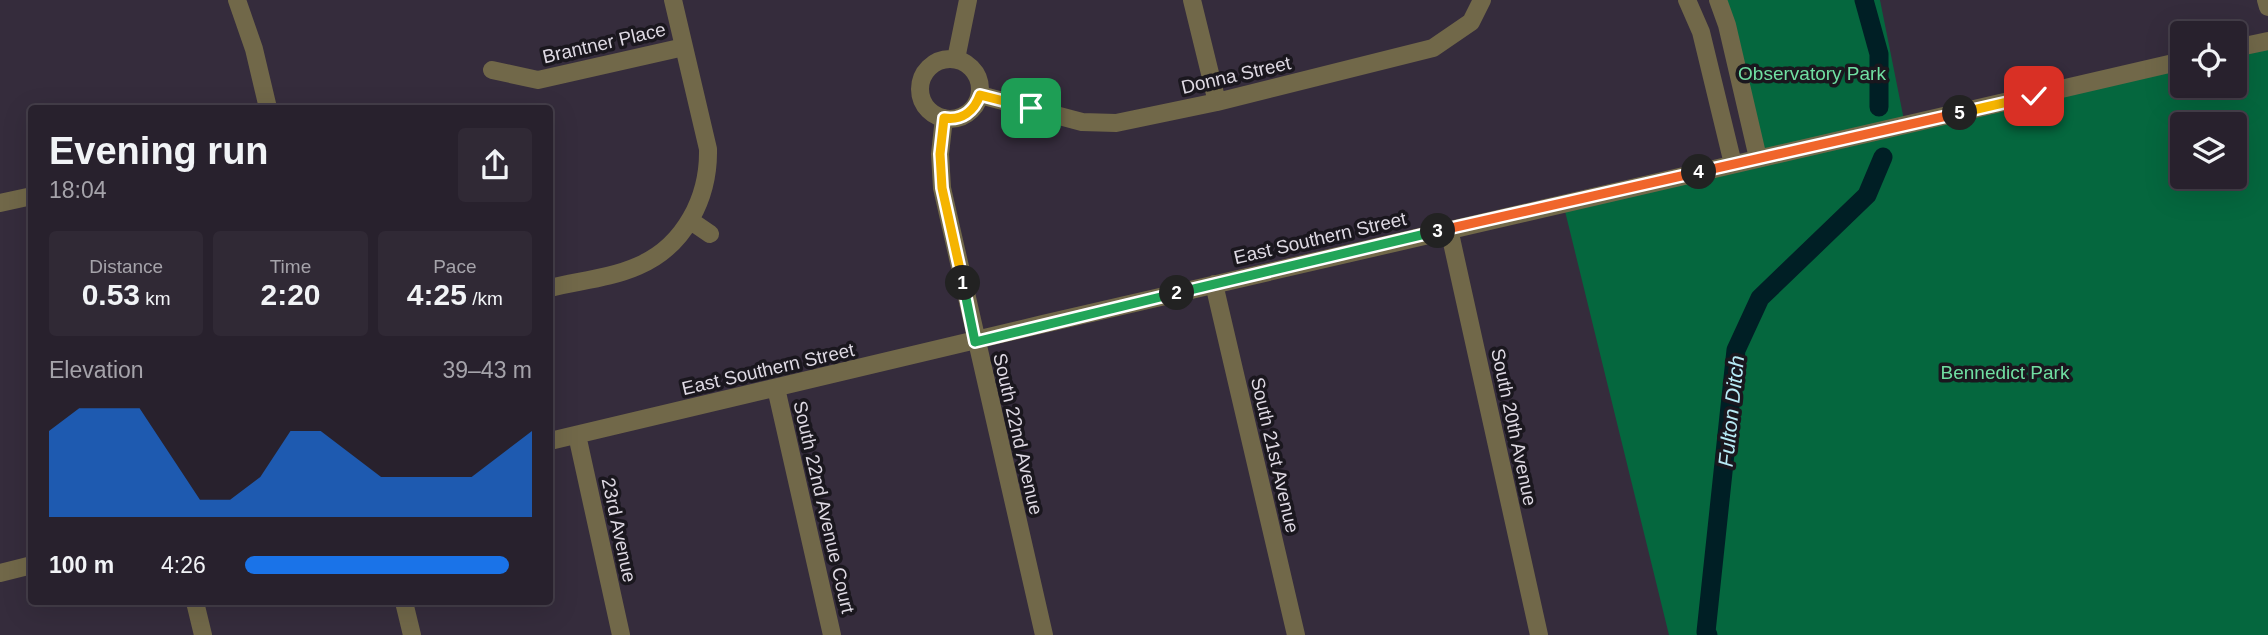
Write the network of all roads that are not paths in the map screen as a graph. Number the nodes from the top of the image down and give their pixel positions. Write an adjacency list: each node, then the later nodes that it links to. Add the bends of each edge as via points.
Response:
1 (237, 0): 18 (street)
2 (673, 0): 12 (street)
3 (968, 0): 13 (street)
4 (1192, 0): 17 (street)
5 (1482, 0): 17 (street, Donna Street, via 1471,22 1433,48)
6 (1686, 0): 21 (street, via 1702,32)
7 (1718, 0): 20 (street)
8 (2266, 0): 9 (street)
9 (2268, 7)
10 (2268, 41): 11 (street)
11 (2247, 45)
12 (684, 47): 15 (street, Brantner Place, via 538,80); 24 (street, via 708,149 704,185)
13 (956, 59): 16 (street, via 975,70); 19 (street, via 931,65 920,83 923,103)
14 (2170, 64): 20 (street, East Southern Street)
15 (492, 69)
16 (980, 95): 17 (street, Donna Street, via 1082,122 1116,123); 19 (street, via 968,113)
17 (1217, 102)
18 (267, 105)
19 (944, 118): 29 (street, South 22nd Avenue, via 942,188)
20 (1758, 158): 21 (street, East Southern Street)
21 (1733, 164): 25 (street, East Southern Street)
22 (28, 197): 23 (street)
23 (0, 203)
24 (691, 220): 26 (street); 28 (street, via 664,250 640,265)
25 (1449, 229): 27 (street, East Southern Street); 43 (street, South 20th Avenue)
26 (710, 234)
27 (1214, 284): 29 (street, East Southern Street); 42 (street, South 21st Avenue)
28 (553, 287)
29 (975, 342): 30 (street, East Southern Street); 41 (street, South 22nd Avenue)
30 (776, 388): 31 (street, East Southern Street); 40 (street, South 22nd Avenue Court)
31 (577, 435): 32 (street, East Southern Street); 39 (street, 23rd Avenue)
32 (553, 440)
33 (28, 566): 34 (street)
34 (0, 573)
35 (196, 605): 37 (street)
36 (405, 605): 38 (street)
37 (203, 635)
38 (412, 635)
39 (621, 635)
40 (832, 635)
41 (1044, 635)
42 (1296, 635)
43 (1539, 635)

